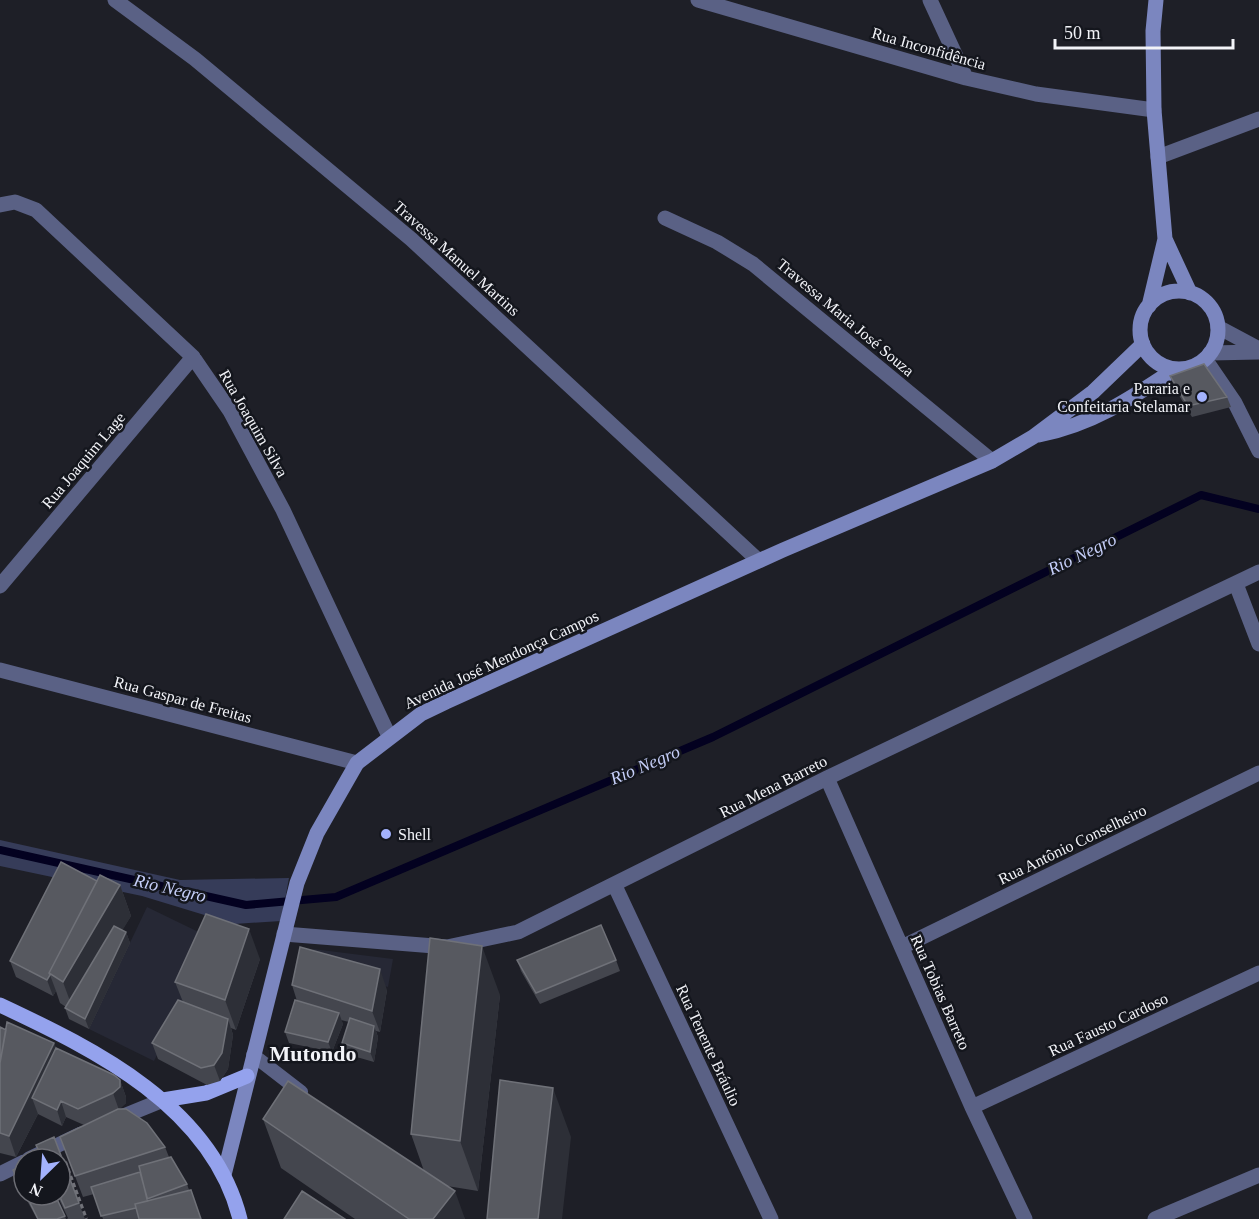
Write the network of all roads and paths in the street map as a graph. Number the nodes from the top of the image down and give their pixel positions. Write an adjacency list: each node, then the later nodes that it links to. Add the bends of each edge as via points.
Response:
1 (115, 0): 23 (street, Travessa Manuel Martins, via 195,59 411,238)
2 (698, 0): 5 (street, Rua Inconfidência)
3 (930, 0): 5 (street)
4 (1156, 0): 6 (main road)
5 (966, 78): 6 (street, Rua Inconfidência, via 1036,94)
6 (1154, 110): 8 (main road)
7 (1259, 119): 8 (street)
8 (1158, 157): 11 (main road)
9 (0, 205): 18 (street, Rua Joaquim Silva, via 15,202 36,210)
10 (665, 218): 22 (street, Travessa Maria José Souza, via 753,264)
11 (1165, 239): 12 (main road); 13 (main road)
12 (1190, 293): 13 (main road, via 1160,296); 14 (main road, via 1204,300)
13 (1149, 306): 15 (main road, via 1140,324)
14 (1218, 327): 16 (street); 17 (main road)
15 (1143, 344): 19 (main road, via 1150,357); 20 (main road, Avenida José Mendonça Campos, via 1093,392)
16 (1259, 351): 17 (street)
17 (1208, 356): 19 (main road, via 1186,369); 21 (street)
18 (193, 357): 26 (street, Rua Joaquim Lage); 29 (street, Rua Joaquim Silva, via 230,411 283,510)
19 (1175, 369): 20 (main road, Avenida José Mendonça Campos, via 1110,411 1072,428)
20 (1033, 437): 22 (main road, Avenida José Mendonça Campos)
21 (1259, 452)
22 (992, 461): 23 (main road, Avenida José Mendonça Campos)
23 (759, 561): 29 (main road, Avenida José Mendonça Campos, via 446,702)
24 (1259, 572): 25 (street, Rua Mena Barreto)
25 (1236, 584): 27 (street); 32 (street, Rua Mena Barreto)
26 (0, 586)
27 (1259, 644)
28 (0, 670): 30 (street, Rua Gaspar de Freitas)
29 (390, 736): 30 (main road, Avenida José Mendonça Campos)
30 (357, 763): 34 (main road, Avenida José Mendonça Campos, via 317,833)
31 (1259, 773): 35 (street, Rua Antônio Conselheiro)
32 (827, 778): 33 (street, Rua Mena Barreto); 35 (street, Rua Tobias Barreto)
33 (615, 886): 34 (street, Rua Mena Barreto, via 518,933 447,947); 49 (street, Rua Tenente Bráulio)
34 (285, 928): 38 (main road, Avenida José Mendonça Campos)
35 (902, 947): 42 (street, Rua Tobias Barreto)
36 (1259, 972): 42 (street, Rua Fausto Cardoso)
37 (0, 1005): 41 (main road, via 94,1054)
38 (253, 1055): 39 (main road, Avenida José Mendonça Campos); 40 (lane)
39 (247, 1076): 41 (main road, via 206,1093); 45 (main road, Avenida José Mendonça Campos)
40 (311, 1099)
41 (163, 1100): 43 (street); 45 (main road, via 194,1131)
42 (972, 1107): 50 (street, Rua Tobias Barreto)
43 (58, 1145): 44 (street); 47 (path)
44 (54, 1147)
45 (224, 1175): 48 (main road)
46 (1259, 1175): 51 (street)
47 (86, 1219)
48 (240, 1219)
49 (771, 1219)
50 (1025, 1219)
51 (1155, 1219)

